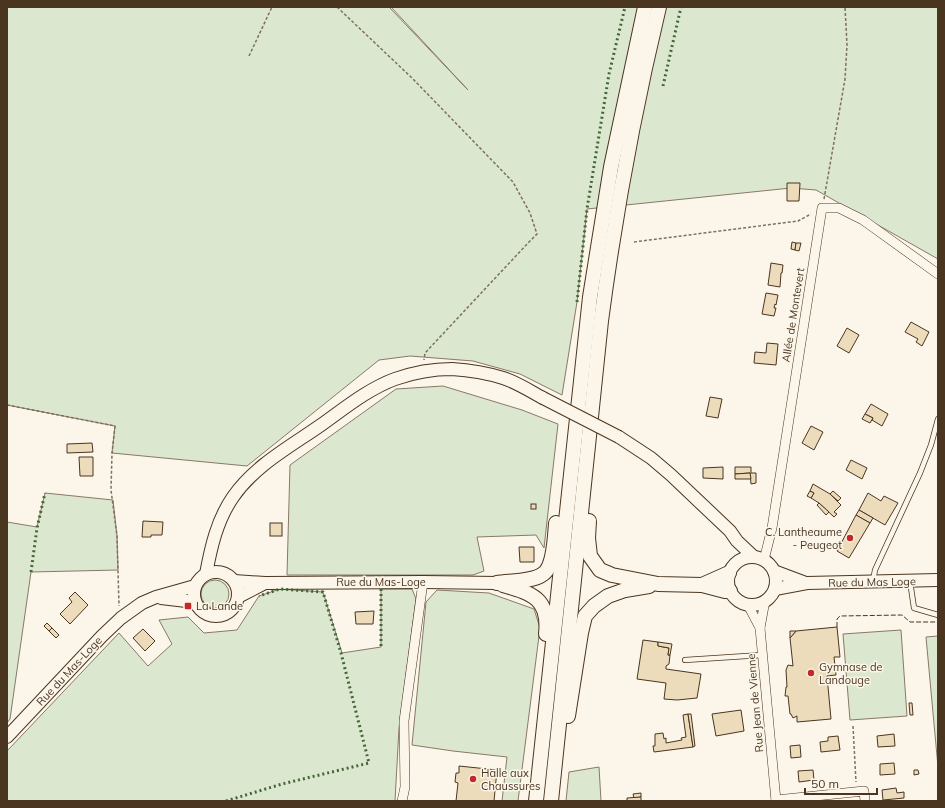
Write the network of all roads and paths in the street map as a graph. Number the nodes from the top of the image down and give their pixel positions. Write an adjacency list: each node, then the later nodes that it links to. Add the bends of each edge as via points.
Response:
1 (272, 7): 6 (path)
2 (337, 7): 11 (path, via 412,78 513,182 530,213 537,234 425,353)
3 (645, 7): 14 (highway, via 611,167 590,297)
4 (659, 7): 10 (highway, via 624,171)
5 (845, 7): 7 (path, via 845,79)
6 (248, 56)
7 (822, 208): 8 (path, via 798,221); 9 (street, via 839,208 863,220); 17 (street, Allée de Montevert, via 772,528)
8 (634, 242)
9 (938, 274)
10 (601, 321): 30 (highway, via 602,379 588,538 590,556 600,570 612,575); 48 (highway)
11 (423, 372): 15 (main road, bridge, via 451,369 503,378 619,437 671,475 730,531); 16 (main road, via 396,379 371,390 246,480 224,511)
12 (7, 405): 41 (path, via 115,426 111,490 117,536 118,601)
13 (938, 419): 26 (lane, via 920,473 875,570)
14 (573, 456): 28 (highway, via 560,490 549,566 544,574 533,579); 45 (highway)
15 (737, 541): 17 (main road); 18 (main road)
16 (210, 553): 20 (main road); 21 (main road)
17 (759, 559): 18 (main road, via 742,559); 19 (main road, via 770,564)
18 (732, 569): 31 (highway); 34 (main road, via 728,581)
19 (774, 571): 29 (main road, Rue du Mas Loge); 33 (main road)
20 (222, 572): 21 (main road); 23 (main road)
21 (206, 574): 32 (main road)
22 (938, 580): 24 (main road, Rue du Mas Loge)
23 (234, 581): 27 (main road, Rue du Mas-Loge); 36 (main road)
24 (910, 581): 26 (main road, Rue du Mas Loge); 40 (lane, via 914,608)
25 (423, 582): 27 (main road, Rue du Mas-Loge); 28 (main road, Rue du Mas-Loge); 50 (street, via 404,721 405,787)
26 (873, 582): 29 (main road, Rue du Mas Loge)
27 (265, 583): 36 (main road, Rue du Mas-Loge)
28 (496, 583): 45 (highway, via 528,592 539,600 545,611 547,627 542,668)
29 (807, 583): 33 (main road, Rue du Mas Loge)
30 (658, 584): 31 (highway); 48 (highway, via 608,596 585,616 563,749)
31 (702, 585): 34 (highway)
32 (195, 586): 35 (main road, Rue du Mas-Loge); 37 (main road)
33 (775, 589): 38 (main road)
34 (730, 591): 39 (main road, via 736,599)
35 (156, 597): 37 (main road); 41 (main road, Rue du Mas-Loge, via 142,603)
36 (238, 597): 37 (main road, via 230,612 218,616 210,616 203,612)
37 (195, 602)
38 (763, 602): 39 (main road); 42 (street, Rue Jean de Vienne)
39 (748, 605): 42 (street)
40 (938, 615)
41 (121, 618): 47 (main road, Rue du Mas-Loge)
42 (760, 628): 43 (street, Rue Jean de Vienne)
43 (762, 655): 44 (lane); 53 (street, Rue Jean de Vienne)
44 (685, 660)
45 (546, 702): 51 (highway)
46 (853, 726): 49 (path)
47 (7, 737)
48 (554, 768): 52 (highway)
49 (856, 792): 53 (street); 54 (street, via 864,791)
50 (402, 801)
51 (536, 801)
52 (551, 801)
53 (775, 801)
54 (865, 801)

